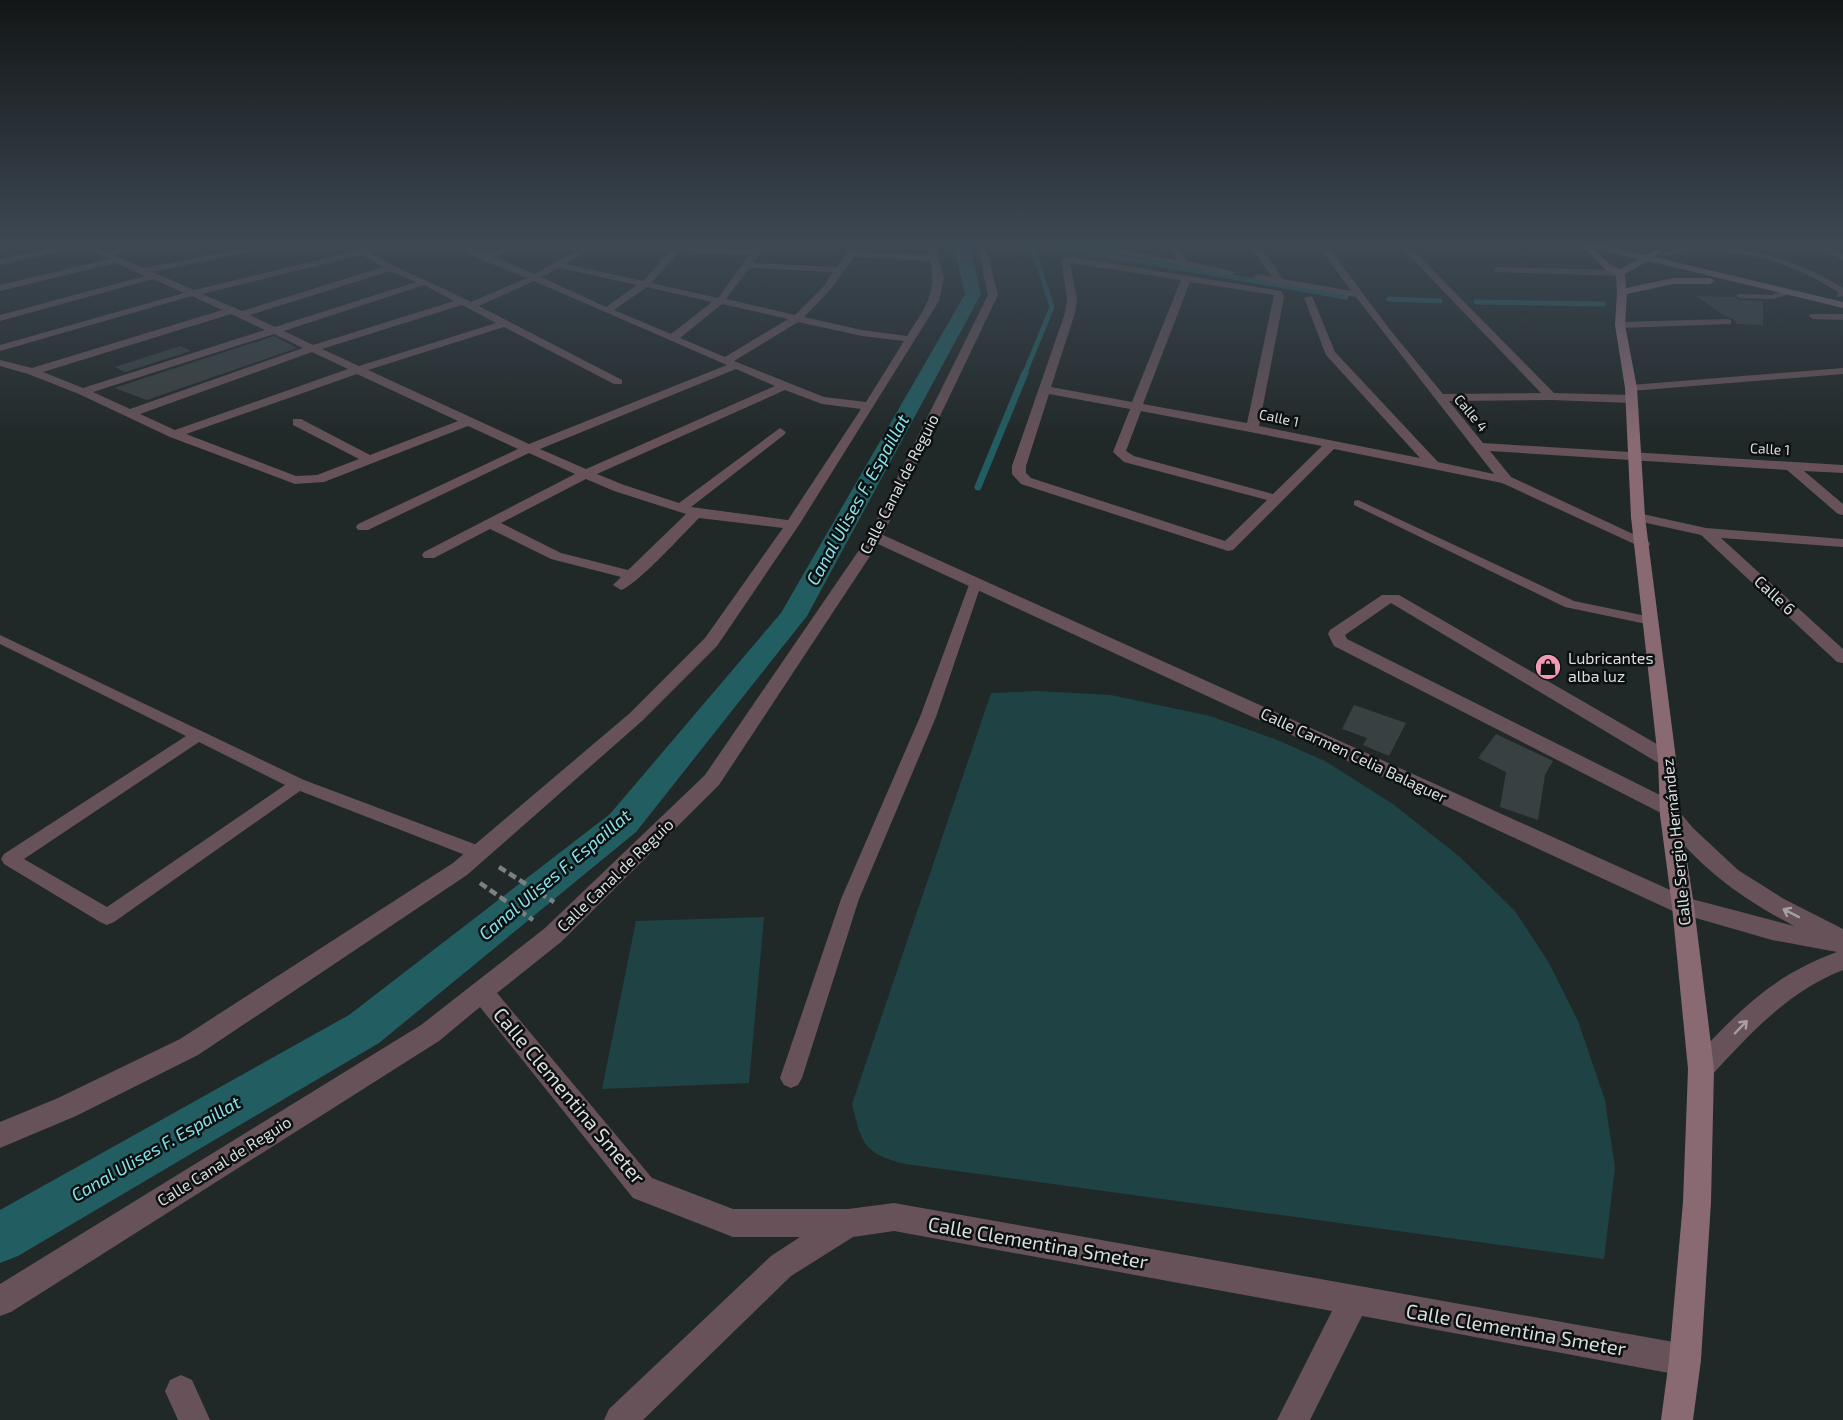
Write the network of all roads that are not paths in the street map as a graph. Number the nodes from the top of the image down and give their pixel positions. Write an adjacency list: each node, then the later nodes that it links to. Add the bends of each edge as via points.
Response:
1 (26, 310): 24 (street)
2 (132, 310): 32 (street)
3 (231, 310): 21 (street)
4 (246, 310): 21 (street)
5 (339, 310): 29 (street)
6 (443, 310): 33 (street)
7 (477, 310): 27 (street)
8 (708, 310): 30 (street)
9 (762, 310): 25 (street)
10 (805, 310): 25 (street)
11 (928, 310): 31 (street)
12 (986, 310): 74 (street, Calle Canal de Reguio)
13 (1070, 310): 41 (street)
14 (1174, 310): 47 (street)
15 (1276, 310): 51 (street)
16 (1314, 310): 59 (street, via 1330,353)
17 (1370, 310): 45 (street, Calle 4)
18 (1467, 310): 44 (street)
19 (1620, 310): 28 (street, Calle Sergio Hernández)
20 (607, 311): 30 (street)
21 (237, 313): 29 (street); 38 (street)
22 (1813, 316): 23 (lane)
23 (1843, 316)
24 (0, 318)
25 (797, 318): 31 (street); 35 (street)
26 (1727, 322): 28 (street)
27 (503, 324): 36 (street); 39 (street)
28 (1620, 325): 43 (street, Calle Sergio Hernández)
29 (276, 331): 33 (street); 42 (street)
30 (672, 339): 35 (street)
31 (909, 339): 46 (street)
32 (0, 348)
33 (314, 348): 36 (street); 48 (street)
34 (0, 363): 38 (street)
35 (730, 363): 40 (street); 56 (street)
36 (360, 369): 49 (street); 53 (street)
37 (1843, 371): 43 (street)
38 (32, 372): 42 (street)
39 (618, 382)
40 (785, 386): 46 (street, via 822,400); 62 (street)
41 (1046, 390): 47 (street, Calle 1); 64 (street, via 1018,469 1022,478 1034,485 1228,547)
42 (83, 392): 48 (street)
43 (1631, 394): 44 (street); 57 (street, Calle Sergio Hernández)
44 (1551, 396): 45 (street)
45 (1439, 398): 55 (street, Calle 4)
46 (869, 406): 71 (street)
47 (1137, 406): 51 (street, Calle 1); 64 (street, via 1118,449 1120,454)
48 (129, 414): 53 (street)
49 (469, 421): 56 (street); 58 (street)
50 (297, 422): 58 (street)
51 (1252, 428): 54 (street, Calle 1)
52 (780, 432): 66 (street)
53 (174, 434): 58 (street, via 295,480 319,479)
54 (1330, 445): 59 (street, Calle 1); 64 (street)
55 (1480, 447): 57 (street, Calle 1); 63 (street, Calle 4)
56 (528, 449): 62 (street); 72 (street)
57 (1634, 456): 60 (street, Calle 1); 69 (street, Calle Sergio Hernández)
58 (370, 460)
59 (1434, 466): 63 (street, Calle 1)
60 (1791, 466): 61 (street, Calle 1); 67 (street)
61 (1843, 469)
62 (585, 474): 66 (street); 70 (street)
63 (1506, 480): 76 (street, Calle 4)
64 (1277, 499)
65 (1358, 503): 79 (lane, via 1570,604)
66 (681, 508): 68 (street)
67 (1843, 511)
68 (696, 513): 70 (street, via 626,580 556,556); 71 (street)
69 (1638, 517): 73 (street); 76 (street, Calle Sergio Hernández)
70 (490, 523): 77 (street)
71 (792, 525): 86 (street, via 711,642)
72 (363, 527)
73 (1707, 532): 75 (street); 81 (street, Calle 6)
74 (875, 537): 78 (street, Calle Carmen Celia Balaguer); 90 (street, Calle Canal de Reguio, via 711,780 566,923)
75 (1843, 543)
76 (1642, 544): 79 (street, Calle Sergio Hernández)
77 (429, 555)
78 (976, 582): 87 (street, Calle Carmen Celia Balaguer); 92 (lane, via 928,717 850,899)
79 (1651, 621): 83 (street, Calle Sergio Hernández)
80 (0, 639): 82 (lane)
81 (1843, 658)
82 (198, 735): 84 (lane); 84 (lane, via 10,859 107,917)
83 (1667, 759): 85 (street, Calle Sergio Hernández); 85 (street, via 1393,598 1336,634 1340,642 1362,655)
84 (298, 784): 86 (lane)
85 (1670, 812): 87 (street, Calle Sergio Hernández); 88 (street, one-way to 85, via 1740,883 1711,860)
86 (486, 858): 93 (street, via 460,869 189,1047)
87 (1683, 906): 88 (street, Calle Carmen Celia Balaguer, via 1772,931); 91 (street, Calle Sergio Hernández)
88 (1843, 942)
89 (1843, 960): 91 (street, one-way to 89, via 1771,997 1796,980)
90 (482, 992): 94 (street, Calle Clementina Smeter, via 643,1188 733,1223); 96 (street, Calle Canal de Reguio, via 430,1033)
91 (1701, 1069): 97 (street, Calle Sergio Hernández, via 1697,1202)
92 (791, 1078)
93 (0, 1135)
94 (848, 1223): 95 (street, Calle Clementina Smeter, via 894,1217); 100 (street, via 781,1266)
95 (1354, 1300): 97 (street, Calle Clementina Smeter); 101 (street)
96 (0, 1301)
97 (1685, 1360): 102 (street, Calle Sergio Hernández)
98 (181, 1390): 99 (street)
99 (194, 1420)
100 (620, 1420)
101 (1293, 1420)
102 (1677, 1420)

